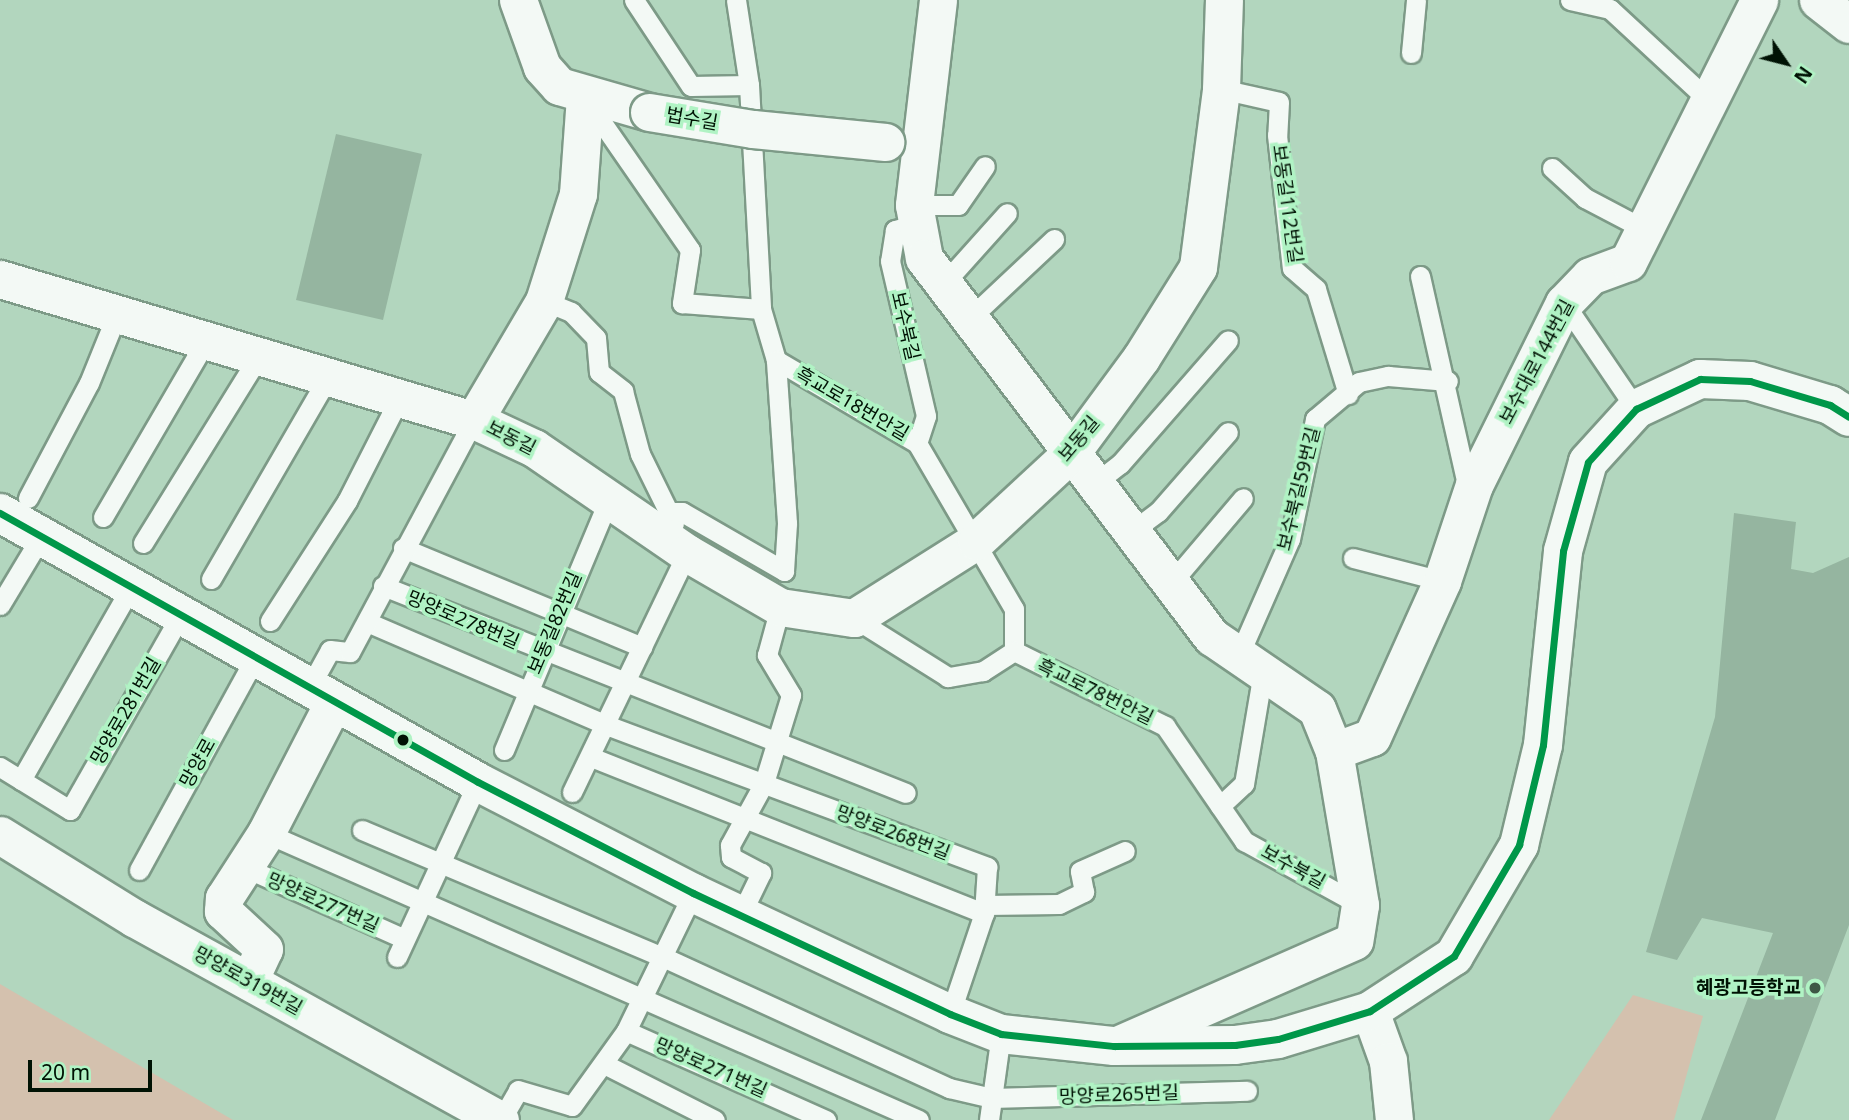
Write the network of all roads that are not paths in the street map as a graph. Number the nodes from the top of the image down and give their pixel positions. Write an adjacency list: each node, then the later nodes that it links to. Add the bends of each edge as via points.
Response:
1 (518, 0): 14 (street, 법수길, via 541,67 559,86)
2 (634, 0): 12 (lane, via 691,86)
3 (736, 0): 12 (lane, 흑교로18번안길)
4 (938, 0): 17 (street, 보수북길)
5 (1224, 0): 13 (street, 보동길)
6 (1416, 0): 11 (lane)
7 (1570, 0): 15 (lane, via 1611,9)
8 (1759, 0): 15 (street, 보수대로144번길)
9 (1818, 0): 10 (street)
10 (1849, 24)
11 (1411, 53)
12 (749, 85): 16 (lane, 흑교로18번안길)
13 (1221, 89): 38 (lane, 보동길112번길, via 1279,102 1277,135 1292,268 1316,289); 45 (street, 보동길, via 1198,267 1142,358)
14 (585, 97): 16 (street, 법수길, bridge); 27 (street, via 578,194); 29 (lane, via 690,250 682,303)
15 (1706, 97): 22 (street, 보수대로144번길)
16 (753, 130): 17 (street, 법수길, bridge); 29 (lane, 흑교로18번안길)
17 (925, 145): 21 (street, 보수북길)
18 (985, 166): 21 (lane, via 958,205)
19 (1552, 168): 22 (lane, via 1585,198)
20 (1007, 213): 26 (lane)
21 (915, 215): 26 (street, 보수북길, via 924,258); 44 (lane, 보수북길, via 895,230 890,261 926,416)
22 (1646, 230): 28 (street, 보수대로144번길, via 1628,262 1590,276)
23 (1054, 239): 31 (lane)
24 (1420, 276): 37 (lane)
25 (0, 279): 30 (street, 보동길)
26 (946, 281): 31 (street, 보수북길)
27 (544, 301): 42 (street); 51 (lane, via 571,312 596,338 599,372 623,391 640,454)
28 (1564, 303): 40 (lane); 47 (street, 보수대로144번길)
29 (761, 309): 35 (lane, 흑교로18번안길)
30 (117, 314): 32 (street, 보동길); 50 (lane, via 89,383)
31 (971, 317): 45 (street, 보수북길)
32 (208, 337): 34 (street, 보동길); 52 (lane)
33 (1228, 340): 46 (lane, via 1120,464)
34 (260, 354): 36 (street, 보동길); 56 (lane)
35 (776, 360): 44 (lane, 흑교로18번안길); 51 (lane, via 787,523 784,571 682,512)
36 (328, 377): 39 (street, 보동길); 60 (lane)
37 (1448, 382): 38 (lane, 보수북길59번길, via 1388,376 1359,382); 47 (lane, via 1466,480)
38 (1348, 394): 76 (lane, 보수북길59번길, via 1315,419 1290,539)
39 (400, 397): 42 (street, 보동길); 70 (lane, via 347,501)
40 (1636, 410): 41 (main road, via 1700,379 1750,381 1830,405); 108 (main road, via 1588,462 1563,551 1542,745 1519,845 1454,956)
41 (1849, 417)
42 (474, 420): 49 (street, 보동길, via 534,448); 57 (lane, 망양로278번길)
43 (1228, 432): 53 (lane, via 1157,512)
44 (917, 443): 55 (lane, 흑교로18번안길)
45 (1071, 453): 46 (street, 보수북길); 55 (street, 보동길)
46 (1094, 484): 53 (street, 보수북길)
47 (1474, 485): 61 (street, 보수대로144번길)
48 (1243, 498): 62 (lane)
49 (609, 499): 58 (street, 보동길); 68 (lane, 보동길82번길)
50 (14, 505): 54 (main road)
51 (671, 512): 58 (lane)
52 (103, 517)
53 (1131, 532): 62 (street, 보수북길)
54 (42, 536): 64 (main road); 65 (lane)
55 (976, 541): 69 (street, 보동길); 73 (lane, 흑교로18번안길, via 1014,609)
56 (143, 544)
57 (403, 548): 63 (lane, 망양로278번길); 68 (lane)
58 (685, 551): 66 (street, 보동길); 72 (lane)
59 (1353, 558): 61 (lane)
60 (211, 579)
61 (1442, 581): 83 (street, 보수대로144번길, via 1372,737)
62 (1171, 583): 76 (street, 보수북길, via 1212,637)
63 (383, 586): 71 (lane, 망양로278번길); 74 (lane, 망양로278번길)
64 (131, 587): 67 (main road); 86 (lane)
65 (0, 606)
66 (780, 607): 69 (street, 보동길); 81 (lane, via 767,655 791,695)
67 (182, 613): 75 (main road); 86 (lane, 망양로281번길, via 71,810)
68 (561, 616): 72 (lane); 74 (lane, 보동길82번길)
69 (854, 618): 73 (lane, via 948,677 983,671)
70 (270, 621)
71 (367, 622): 78 (lane, 망양로278번길); 79 (lane, 망양로278번길, via 350,652 330,650)
72 (642, 648): 77 (lane)
73 (1014, 651): 91 (lane, 흑교로78번안길, via 1165,726)
74 (544, 654): 77 (lane, 망양로278번길); 78 (lane, 보동길82번길)
75 (256, 656): 79 (main road); 99 (lane, 망양로)
76 (1251, 664): 83 (street, 보수북길, via 1317,709); 91 (lane, via 1244,784)
77 (625, 680): 80 (lane); 81 (lane, 망양로278번길)
78 (528, 687): 80 (lane, 망양로278번길); 82 (lane, 보동길82번길)
79 (322, 695): 87 (main road); 94 (street, 망양로277번길)
80 (606, 725): 84 (lane); 88 (lane, 망양로278번길)
81 (778, 741): 88 (lane); 90 (lane, 망양로278번길)
82 (504, 750)
83 (1334, 751): 102 (street, 보수북길)
84 (592, 757): 89 (lane); 92 (lane, via 663,790)
85 (0, 767): 86 (lane)
86 (21, 780)
87 (478, 782): 97 (lane); 100 (main road)
88 (764, 783): 92 (lane); 103 (lane, 망양로268번길, via 987,867)
89 (572, 792)
90 (906, 793)
91 (1220, 806): 102 (lane, 보수북길, via 1244,841)
92 (746, 820): 103 (lane); 104 (lane, via 730,845 732,857 761,873)
93 (362, 831): 97 (lane)
94 (266, 833): 98 (street, 망양로277번길); 101 (lane, 망양로277번길)
95 (0, 835): 106 (street, 망양로319번길)
96 (1125, 851): 103 (lane, via 1080,871 1084,892 1059,904)
97 (440, 863): 101 (lane); 105 (lane)
98 (244, 867): 101 (lane, 망양로277번길, via 400,947); 106 (street, 망양로277번길, via 224,898 223,911 264,948)
99 (139, 870)
100 (694, 894): 104 (main road); 105 (lane)
101 (422, 905): 107 (lane, 망양로271번길)
102 (1360, 905): 112 (street, 보수북길, via 1354,941)
103 (984, 909): 109 (lane, 망양로268번길)
104 (741, 914): 109 (main road)
105 (663, 957): 107 (lane); 115 (lane, 망양로265번길, via 949,1088)
106 (249, 981): 116 (street, 망양로319번길)
107 (645, 997): 110 (lane); 119 (lane, 망양로271번길)
108 (1370, 1011): 112 (main road, via 1278,1039); 121 (street, via 1388,1061)
109 (950, 1014): 111 (main road)
110 (626, 1031): 113 (lane); 118 (lane, 망양로271번길)
111 (1001, 1034): 112 (main road); 115 (lane)
112 (1114, 1046)
113 (604, 1064): 116 (lane, via 572,1106 518,1090); 117 (lane)
114 (1247, 1091): 115 (lane, 망양로265번길)
115 (992, 1098): 120 (lane)
116 (500, 1120)
117 (715, 1120)
118 (826, 1120)
119 (919, 1120)
120 (989, 1120)
121 (1394, 1120)

